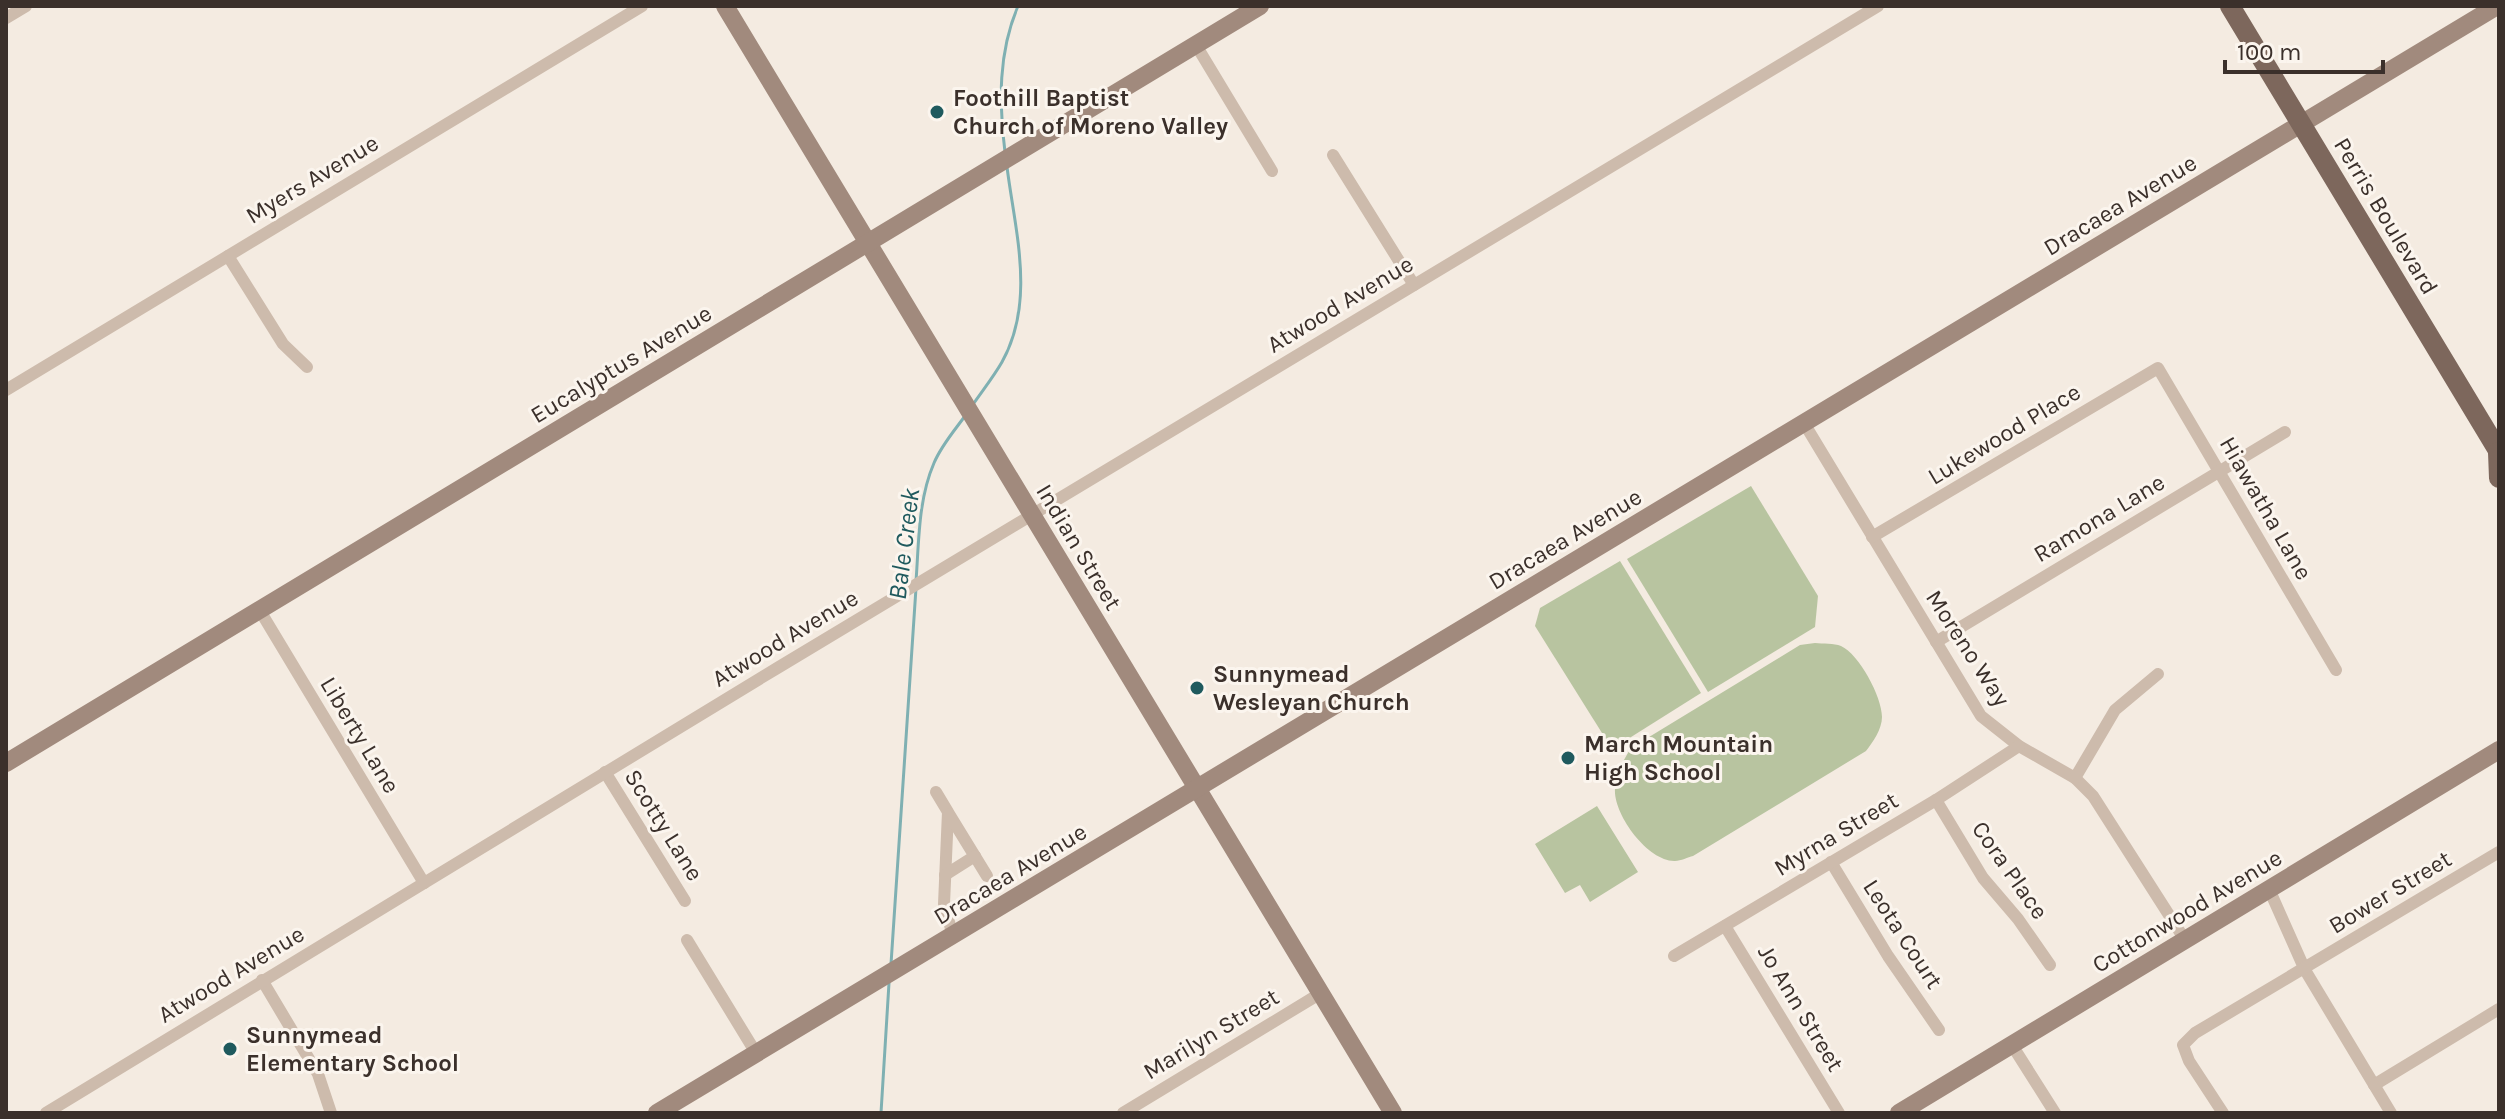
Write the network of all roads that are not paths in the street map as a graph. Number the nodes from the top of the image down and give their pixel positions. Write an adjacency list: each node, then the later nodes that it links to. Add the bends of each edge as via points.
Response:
1 (26, 6): 8 (street)
2 (642, 6): 14 (street, Myers Avenue)
3 (725, 6): 13 (street, Indian Street)
4 (1260, 6): 9 (street, Eucalyptus Avenue)
5 (1878, 6): 15 (street, Atwood Avenue)
6 (2230, 6): 10 (main road, Perris Boulevard)
7 (2498, 7): 10 (street, Dracaea Avenue)
8 (6, 18)
9 (1196, 45): 12 (street); 13 (street, Eucalyptus Avenue)
10 (2301, 124): 19 (street, Dracaea Avenue); 21 (main road, Perris Boulevard)
11 (1333, 155): 15 (street)
12 (1272, 171)
13 (868, 243): 24 (street, Indian Street); 26 (street, Eucalyptus Avenue)
14 (228, 256): 16 (street, via 283,344); 18 (street, Myers Avenue)
15 (1414, 285): 24 (street, Atwood Avenue)
16 (307, 367)
17 (2158, 368): 22 (street, Hiawatha Lane); 25 (street, Lukewood Place)
18 (6, 390)
19 (1804, 423): 25 (street, Moreno Way); 35 (street, Dracaea Avenue)
20 (2285, 432): 22 (street, Ramona Lane)
21 (2499, 452): 23 (main road, Perris Boulevard)
22 (2220, 472): 27 (street, Ramona Lane); 28 (street, Hiawatha Lane)
23 (2499, 478)
24 (1032, 515): 33 (street, Atwood Avenue); 35 (street, Indian Street)
25 (1872, 537): 27 (street, Moreno Way)
26 (259, 609): 32 (street, Eucalyptus Avenue); 44 (street, Liberty Lane)
27 (1936, 642): 30 (street, Moreno Way, via 1981,716)
28 (2336, 670)
29 (2158, 674): 34 (street, via 2115,710)
30 (2019, 746): 34 (street, Moreno Way); 37 (street, Myrna Street)
31 (2499, 750): 45 (street, Cottonwood Avenue)
32 (6, 763)
33 (605, 772): 44 (street, Atwood Avenue); 46 (street, Scotty Lane)
34 (2075, 778): 50 (street, Moreno Way, via 2105,813)
35 (1198, 789): 48 (street, Dracaea Avenue); 55 (street, Indian Street)
36 (936, 792): 38 (street)
37 (1936, 800): 41 (street, Myrna Street); 52 (street, Cora Place, via 1983,878)
38 (948, 812): 40 (street); 42 (street)
39 (2499, 852): 53 (street, Bower Street)
40 (975, 856): 42 (street); 43 (street)
41 (1831, 862): 47 (street, Myrna Street); 57 (street, Leota Court)
42 (945, 875): 48 (street, via 944,904)
43 (987, 876)
44 (424, 883): 54 (street, Atwood Avenue)
45 (2269, 889): 50 (street, Cottonwood Avenue); 53 (street)
46 (685, 901)
47 (1725, 926): 51 (street, Myrna Street); 66 (street, Jo Ann Street)
48 (953, 936): 59 (street, Dracaea Avenue)
49 (687, 940): 59 (street)
50 (2185, 940): 58 (street, Cottonwood Avenue)
51 (1674, 956)
52 (2050, 965)
53 (2305, 970): 60 (street); 69 (street, Bower Street, via 2183,1045)
54 (262, 980): 61 (street, Atwood Avenue); 62 (street, via 318,1074)
55 (1321, 993): 64 (street, Marilyn Street); 65 (street, Indian Street)
56 (2499, 1009): 60 (street)
57 (1939, 1030)
58 (2012, 1045): 67 (street, Cottonwood Avenue); 68 (street)
59 (756, 1053): 63 (street, Dracaea Avenue)
60 (2374, 1085): 70 (street)
61 (46, 1113)
62 (331, 1113)
63 (657, 1113)
64 (1123, 1113)
65 (1393, 1113)
66 (1839, 1113)
67 (1899, 1113)
68 (2055, 1113)
69 (2223, 1113)
70 (2391, 1113)

